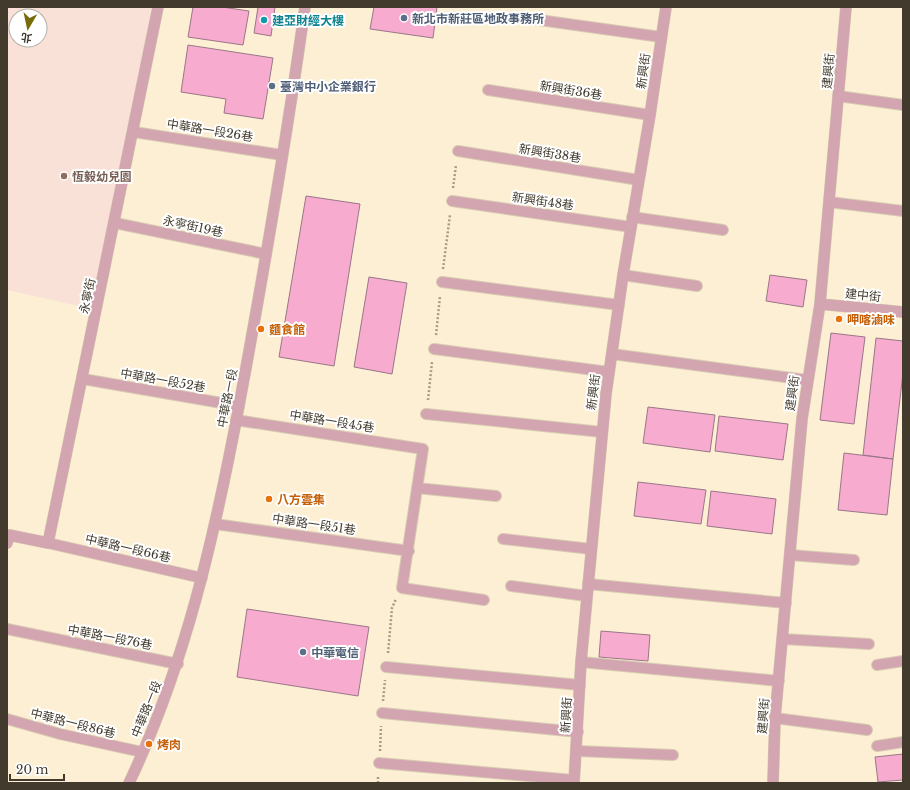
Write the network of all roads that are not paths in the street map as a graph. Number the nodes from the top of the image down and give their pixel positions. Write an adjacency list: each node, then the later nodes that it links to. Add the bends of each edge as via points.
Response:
1 (158, 7): 11 (street, 永寧街)
2 (305, 7): 13 (street, 中華路一段)
3 (666, 7): 6 (street, 新興街)
4 (846, 7): 8 (street, 建興街)
5 (525, 18): 6 (lane)
6 (661, 37): 10 (street, 新興街)
7 (488, 90): 10 (lane, 新興街36巷)
8 (838, 96): 9 (lane); 16 (street, 建興街)
9 (903, 105)
10 (650, 115): 14 (street, 新興街)
11 (134, 132): 13 (lane, 中華路一段26巷); 19 (street, 永寧街)
12 (458, 151): 14 (lane, 新興街38巷)
13 (282, 155): 21 (street, 中華路一段)
14 (639, 180): 18 (street, 新興街)
15 (452, 201): 18 (lane, 新興街48巷)
16 (829, 202): 17 (lane); 25 (street, 建興街)
17 (903, 210)
18 (631, 222): 20 (lane, 新興街48巷); 22 (street, 新興街)
19 (115, 223): 21 (lane, 永寧街19巷); 31 (street, 永寧街)
20 (723, 230)
21 (266, 254): 33 (street, 中華路一段)
22 (623, 275): 24 (lane); 26 (street, 新興街)
23 (442, 282): 26 (lane)
24 (697, 286)
25 (820, 304): 27 (street, 建中街); 32 (street, 建興街)
26 (619, 305): 29 (street, 新興街)
27 (903, 312)
28 (434, 350): 30 (lane)
29 (612, 354): 30 (street, 新興街); 32 (lane)
30 (609, 372): 36 (street, 新興街)
31 (83, 379): 33 (lane, 中華路一段52巷); 42 (street, 永寧街)
32 (807, 380): 45 (street, 建興街)
33 (239, 406): 35 (street, 中華路一段)
34 (426, 414): 36 (lane)
35 (236, 420): 37 (lane, 中華路一段45巷, via 423,449); 39 (street, 中華路一段)
36 (602, 432): 43 (street, 新興街)
37 (417, 488): 38 (lane); 44 (lane)
38 (496, 496)
39 (215, 524): 44 (lane, 中華路一段51巷); 47 (street, 中華路一段)
40 (8, 537): 42 (street)
41 (503, 539): 43 (lane)
42 (48, 543): 47 (lane, 中華路一段66巷)
43 (591, 549): 48 (street, 新興街)
44 (409, 551): 51 (lane, via 402,588)
45 (790, 556): 46 (lane); 52 (street, 建興街)
46 (854, 560)
47 (202, 578): 58 (street, 中華路一段)
48 (588, 584): 50 (street, 新興街); 52 (lane)
49 (511, 586): 50 (lane)
50 (587, 596): 57 (street, 新興街)
51 (484, 600)
52 (786, 603): 54 (street, 建興街)
53 (7, 629): 58 (lane, 中華路一段76巷)
54 (783, 639): 55 (lane); 61 (street, 建興街)
55 (869, 644)
56 (903, 661): 59 (lane)
57 (581, 662): 61 (lane); 62 (street, 新興街)
58 (178, 664): 71 (street, 中華路一段)
59 (877, 665)
60 (386, 667): 62 (lane)
61 (779, 681): 64 (street, 建興街)
62 (580, 685): 67 (street, 新興街)
63 (382, 713): 67 (lane)
64 (775, 718): 66 (lane); 76 (street, 建興街)
65 (7, 719): 71 (lane, 中華路一段86巷)
66 (867, 730)
67 (578, 732): 70 (street, 新興街)
68 (903, 742): 69 (lane)
69 (878, 746)
70 (577, 751): 72 (lane); 74 (street, 新興街)
71 (142, 752): 75 (street, 中華路一段)
72 (673, 755)
73 (379, 764): 74 (lane)
74 (574, 782)
75 (129, 783)
76 (773, 783)

